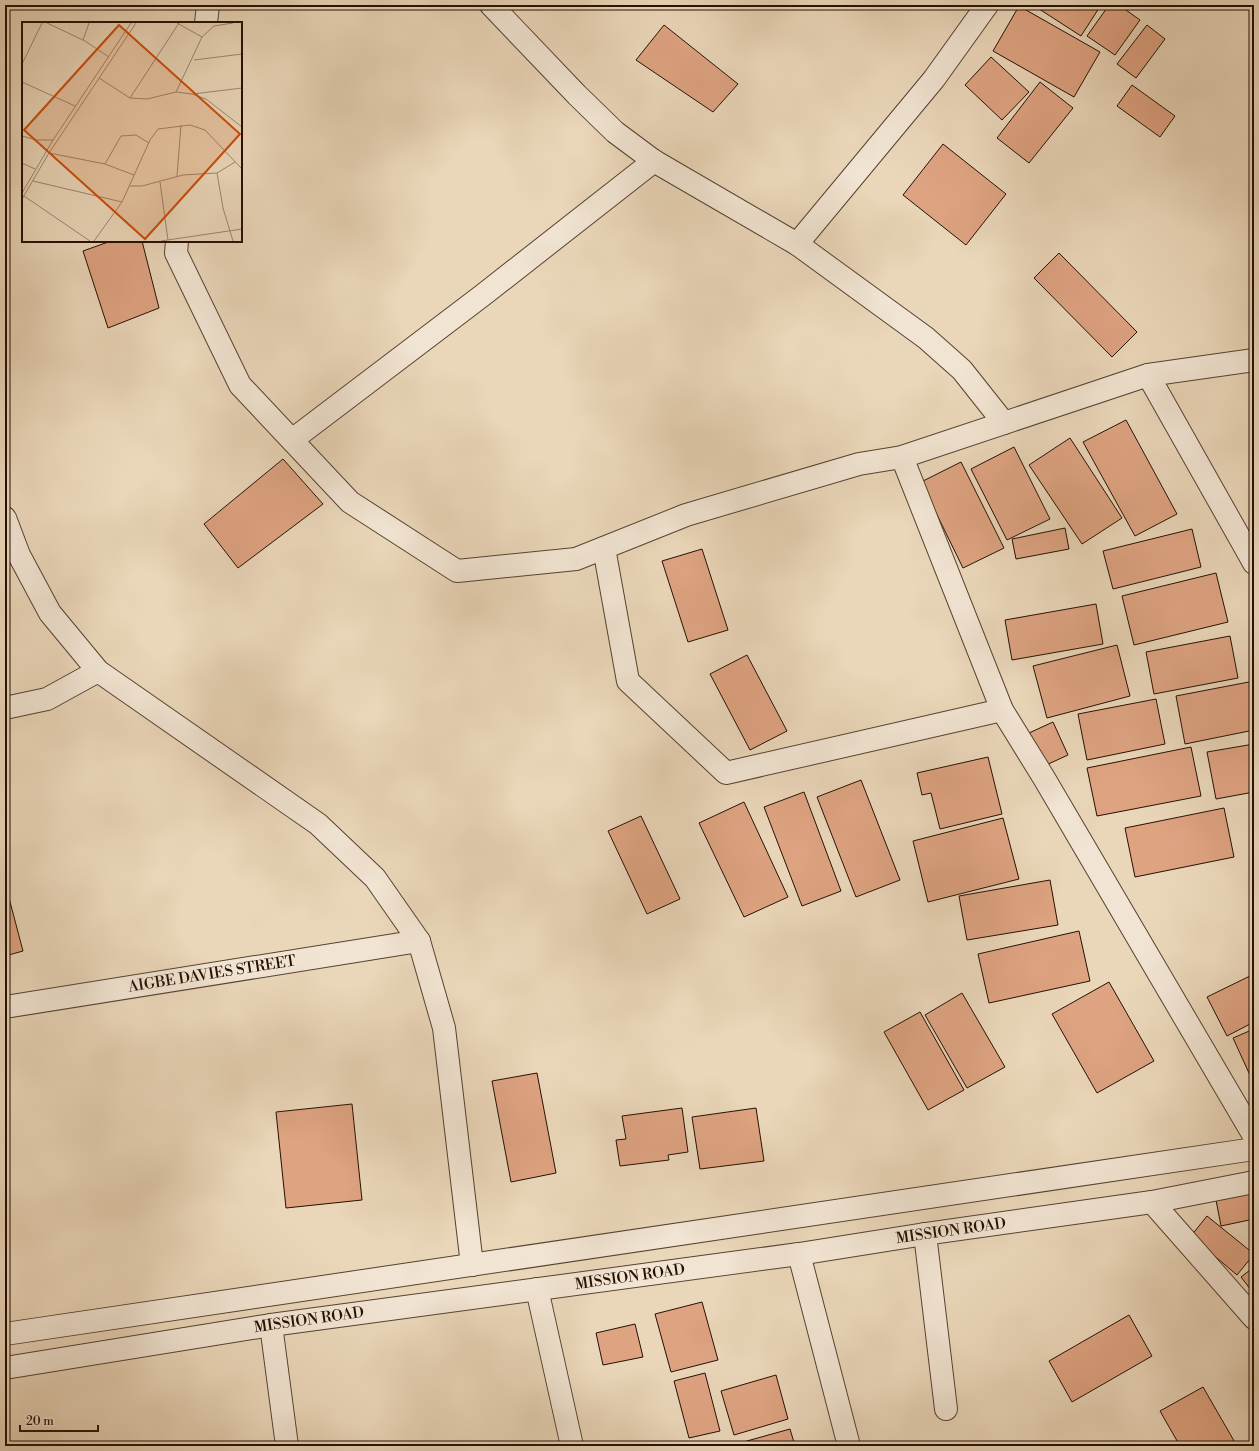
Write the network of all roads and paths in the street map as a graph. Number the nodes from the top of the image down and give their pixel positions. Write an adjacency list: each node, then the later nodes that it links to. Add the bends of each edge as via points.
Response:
1 (208, 5): 4 (street)
2 (491, 5): 5 (street, via 615,132)
3 (987, 5): 7 (street, via 934,79)
4 (206, 22)
5 (654, 161): 7 (street); 11 (street)
6 (177, 242): 11 (street, via 176,253 240,385)
7 (797, 244): 10 (street, via 926,338 962,370)
8 (1254, 360): 9 (street)
9 (1148, 375): 10 (street); 16 (street)
10 (1004, 423): 12 (street)
11 (292, 440): 14 (street, via 350,502 457,571 576,559)
12 (902, 457): 14 (street, via 859,464 686,515); 19 (street)
13 (5, 518): 15 (street)
14 (604, 548): 19 (street, via 628,681 726,773)
15 (12, 549): 17 (street, via 50,613)
16 (1254, 563)
17 (98, 671): 18 (street, via 47,699); 20 (street, via 318,824 375,878)
18 (5, 708)
19 (1002, 710): 22 (street)
20 (419, 941): 21 (street, AIGBE DAVIES STREET); 28 (street, via 444,1028)
21 (5, 1007)
22 (1254, 1136)
23 (1254, 1149): 28 (street, MISSION ROAD)
24 (1254, 1182): 25 (street, MISSION ROAD)
25 (1152, 1202): 26 (street, MISSION ROAD); 30 (street)
26 (925, 1234): 27 (street, MISSION ROAD); 34 (street)
27 (799, 1254): 29 (street, MISSION ROAD); 37 (street)
28 (472, 1265): 32 (street, MISSION ROAD)
29 (537, 1289): 31 (street, MISSION ROAD); 36 (street)
30 (1254, 1318)
31 (271, 1325): 33 (street, MISSION ROAD); 35 (street)
32 (5, 1334)
33 (5, 1368)
34 (946, 1409)
35 (287, 1446)
36 (572, 1446)
37 (849, 1446)

